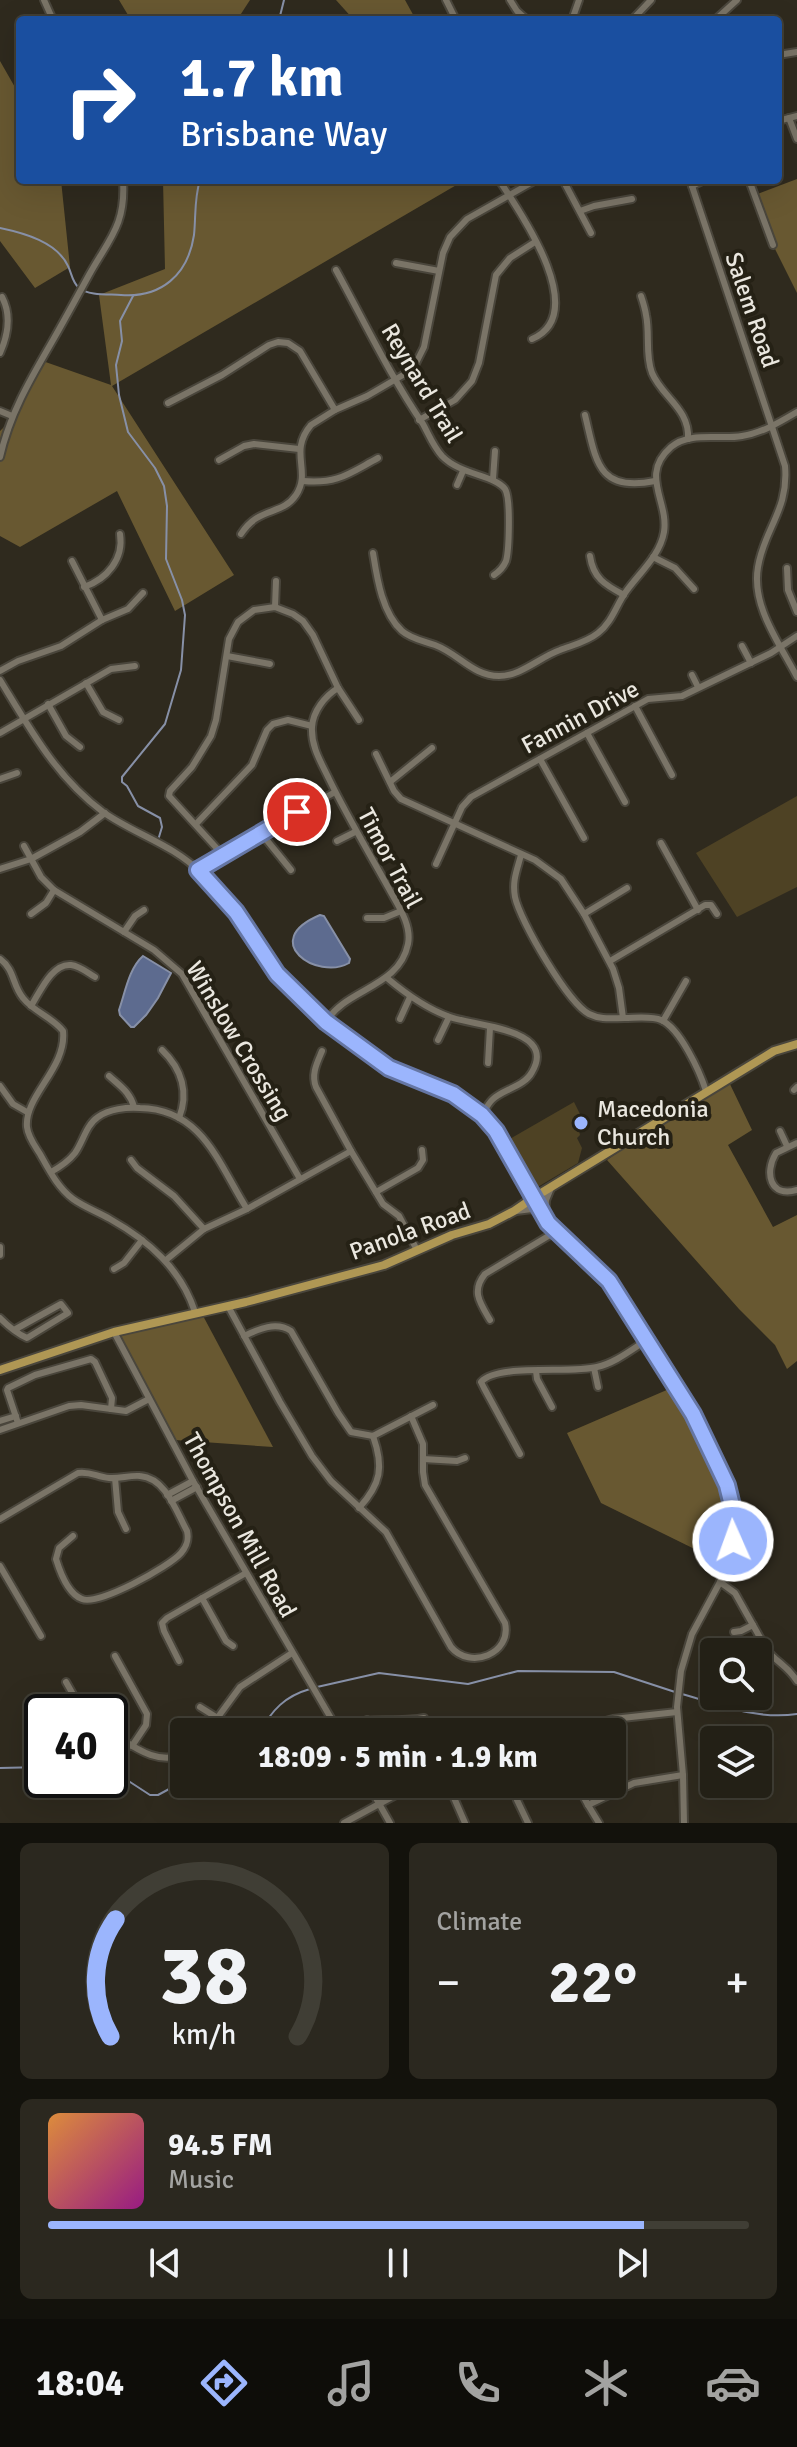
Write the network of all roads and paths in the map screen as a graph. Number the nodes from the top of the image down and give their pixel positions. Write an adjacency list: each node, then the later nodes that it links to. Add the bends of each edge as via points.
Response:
1 (510, 0): 4 (street)
2 (651, 0): 5 (street)
3 (737, 0): 6 (street)
4 (523, 16)
5 (636, 16)
6 (719, 16)
7 (797, 116): 8 (street)
8 (789, 118): 9 (street); 10 (street)
9 (782, 120)
10 (797, 139)
11 (123, 184): 36 (street, via 117,231)
12 (502, 184): 17 (street)
13 (529, 184): 17 (street)
14 (565, 184): 19 (street)
15 (691, 184): 38 (street, Salem Road)
16 (750, 184): 22 (street)
17 (509, 195): 21 (street); 25 (street, via 456,229 446,243)
18 (632, 199): 19 (street)
19 (580, 211): 20 (street)
20 (591, 233)
21 (535, 242): 28 (street, via 557,300 547,329); 37 (street, via 496,275 472,381 455,400)
22 (773, 245)
23 (396, 263): 25 (street)
24 (336, 270): 30 (street, Reynard Trail)
25 (439, 271): 30 (street, via 422,353 414,367)
26 (641, 296): 39 (street, via 652,372 682,413)
27 (2, 297): 29 (street, via 8,308)
28 (532, 339)
29 (0, 353)
30 (396, 379): 32 (street); 37 (street, Reynard Trail)
31 (168, 403): 32 (street, via 283,342 300,351)
32 (335, 410): 40 (street, via 311,425)
33 (0, 411): 36 (street)
34 (797, 412): 38 (street)
35 (585, 415): 48 (street, via 597,461 606,474 632,485)
36 (12, 416): 42 (street)
37 (419, 420): 45 (street, Reynard Trail, via 441,455)
38 (773, 426): 39 (street, via 739,437); 68 (street, Salem Road, via 786,490 760,558 757,582 761,607)
39 (688, 439): 48 (street, via 661,459)
40 (299, 449): 44 (street, via 254,444); 47 (street)
41 (495, 451): 46 (street)
42 (0, 457)
43 (378, 458): 47 (street, via 327,483)
44 (219, 460)
45 (463, 471): 46 (street, Reynard Trail); 49 (street)
46 (493, 479): 57 (street, via 506,489 510,502 505,562)
47 (303, 481): 51 (street, via 289,502 256,517)
48 (655, 481): 54 (street, via 665,530)
49 (457, 485)
50 (120, 534): 59 (street, via 120,556 104,577)
51 (241, 534)
52 (373, 553): 62 (street, via 386,608 403,632 487,675 510,675 586,641 610,620)
53 (590, 556): 62 (street, via 593,572)
54 (653, 557): 60 (street, via 675,568); 62 (street)
55 (72, 561): 59 (street)
56 (787, 568): 64 (street)
57 (494, 575)
58 (276, 581): 63 (street)
59 (84, 587): 65 (street)
60 (694, 589)
61 (143, 593): 65 (street, via 128,609)
62 (624, 595)
63 (275, 607): 69 (street, via 241,618); 79 (street, via 309,629)
64 (797, 612)
65 (102, 620): 73 (street, via 61,646)
66 (797, 636): 68 (street, Fannin Drive)
67 (742, 646): 70 (street)
68 (781, 647): 70 (street, Fannin Drive); 75 (street, Salem Road)
69 (227, 656): 71 (street); 99 (street, via 211,736 169,796)
70 (751, 663): 78 (street, Fannin Drive)
71 (270, 664)
72 (135, 666): 77 (street, via 111,669)
73 (0, 671)
74 (692, 675): 78 (street)
75 (797, 677)
76 (0, 680): 82 (street)
77 (86, 683): 80 (street); 83 (street, via 103,712)
78 (698, 687): 81 (street, Fannin Drive)
79 (338, 688): 84 (street); 85 (street, via 322,702)
80 (48, 704): 82 (street); 88 (street, via 66,736)
81 (635, 706): 87 (street, Fannin Drive); 93 (street)
82 (23, 718): 86 (street); 98 (street, via 58,770)
83 (119, 720)
84 (359, 720)
85 (312, 726): 96 (street, Timor Trail, via 314,746); 99 (street, via 288,720 273,724 252,765)
86 (0, 733)
87 (587, 733): 91 (street, Fannin Drive); 97 (street)
88 (80, 747)
89 (432, 748): 95 (street)
90 (376, 754): 95 (street)
91 (540, 759): 100 (street, Fannin Drive, via 471,797); 103 (street)
92 (17, 773): 94 (street)
93 (672, 775)
94 (0, 779)
95 (390, 782): 100 (street, via 401,799)
96 (335, 792): 101 (street, Timor Trail); 102 (street)
97 (625, 802)
98 (105, 813): 109 (street); 112 (street)
99 (196, 824): 107 (street)
100 (453, 824): 108 (street); 110 (street, Fannin Drive)
101 (355, 832): 104 (street); 118 (street, Timor Trail)
102 (261, 833): 107 (street); 113 (street)
103 (584, 838)
104 (337, 841)
105 (661, 843): 117 (street)
106 (24, 846): 109 (street, Winslow Crossing)
107 (222, 854): 112 (street)
108 (521, 855): 120 (street, via 561,879); 132 (street, via 514,879 517,905 565,989 585,1012)
109 (31, 859): 111 (street); 115 (street, Winslow Crossing)
110 (436, 864)
111 (0, 869)
112 (198, 870): 135 (street, via 236,912 277,974)
113 (291, 870)
114 (627, 888): 120 (street)
115 (54, 890): 119 (street); 123 (street, Winslow Crossing)
116 (144, 910): 123 (street)
117 (698, 910): 121 (street, via 711,905); 125 (street)
118 (401, 911): 122 (street); 127 (street, Timor Trail, via 407,947)
119 (31, 914)
120 (584, 914): 125 (street)
121 (717, 914)
122 (367, 918)
123 (124, 932): 156 (street, Winslow Crossing, via 182,974)
124 (0, 959): 130 (street)
125 (610, 961): 132 (street)
126 (95, 977): 130 (street, via 76,966 62,966)
127 (387, 978): 129 (street); 135 (street, via 349,998)
128 (686, 981): 134 (street)
129 (410, 997): 131 (street); 133 (street)
130 (31, 1006): 146 (street, via 55,1021 64,1038 53,1070)
131 (449, 1017): 136 (street); 137 (street)
132 (623, 1018): 134 (street)
133 (400, 1019)
134 (663, 1021): 144 (street, via 676,1031)
135 (326, 1022): 147 (street, via 389,1068 453,1094)
136 (490, 1028): 141 (street); 147 (street, via 520,1034 537,1056 528,1078 493,1098)
137 (438, 1040)
138 (797, 1044): 144 (main road, Panola Road, via 774,1051)
139 (162, 1050): 148 (street, via 185,1093)
140 (322, 1051): 153 (street, via 314,1081)
141 (488, 1063)
142 (109, 1076): 145 (street, via 132,1097)
143 (0, 1086): 146 (street)
144 (706, 1091): 157 (main road, Panola Road)
145 (134, 1107): 148 (street); 155 (street, via 95,1118 76,1152)
146 (27, 1112): 155 (street, via 29,1136)
147 (482, 1115): 160 (street)
148 (179, 1118): 161 (street, via 213,1149)
149 (780, 1131): 151 (street)
150 (797, 1143): 151 (street)
151 (787, 1146): 158 (street, via 772,1159 770,1175 780,1191)
152 (422, 1150): 159 (street, via 418,1168)
153 (351, 1151): 156 (street); 159 (street)
154 (131, 1160): 164 (street)
155 (51, 1172): 166 (street, via 72,1198)
156 (300, 1179): 161 (street)
157 (551, 1188): 160 (main road, Panola Road); 163 (street)
158 (797, 1190)
159 (376, 1192): 168 (street, via 399,1216)
160 (533, 1198): 162 (main road, Panola Road); 163 (street)
161 (247, 1209): 164 (street)
162 (514, 1211): 163 (street, via 532,1209); 168 (main road, Panola Road)
163 (545, 1218): 165 (street)
164 (204, 1229): 170 (street)
165 (555, 1232): 175 (street, via 480,1280 478,1300); 179 (street, via 605,1276)
166 (142, 1240): 170 (street); 171 (street)
167 (0, 1247): 169 (street)
168 (417, 1250): 172 (main road, Panola Road, via 366,1271)
169 (0, 1255)
170 (166, 1260): 173 (street)
171 (114, 1269)
172 (228, 1306): 173 (main road, Panola Road); 178 (street)
173 (195, 1312): 177 (main road, Panola Road)
174 (0, 1318): 176 (street)
175 (490, 1320)
176 (14, 1330): 176 (street, via 27,1338 68,1313 61,1304)
177 (114, 1332): 180 (main road, Panola Road); 186 (street, Thompson Mill Road)
178 (244, 1336): 194 (street, via 276,1326 291,1331 347,1428); 201 (street, via 312,1456)
179 (647, 1340): 181 (street); 207 (street, via 704,1434 727,1485 735,1528)
180 (27, 1360): 182 (main road, Panola Road); 184 (street)
181 (594, 1368): 183 (street); 185 (street)
182 (0, 1370)
183 (536, 1371): 188 (street); 195 (street, via 496,1373 481,1382)
184 (33, 1376): 189 (street, via 91,1359 112,1398); 191 (street, via 7,1390)
185 (598, 1387)
186 (149, 1399): 189 (street, via 126,1411); 199 (street, Thompson Mill Road)
187 (433, 1405): 190 (street)
188 (552, 1407)
189 (111, 1409): 191 (street, via 69,1406)
190 (411, 1416): 194 (street); 197 (street)
191 (17, 1420): 192 (street); 193 (street)
192 (0, 1421)
193 (0, 1430)
194 (373, 1436): 201 (street, via 377,1484)
195 (520, 1454)
196 (465, 1458): 197 (street)
197 (423, 1459): 201 (street, via 425,1485 505,1623 500,1648 476,1658 457,1654 386,1532)
198 (115, 1478): 200 (street, via 151,1478); 202 (street, via 78,1473); 203 (street, via 118,1512)
199 (195, 1484): 200 (street); 200 (street); 206 (street, Thompson Mill Road)
200 (169, 1498): 204 (street, via 187,1531 183,1552 103,1598 87,1601 77,1596 59,1568 59,1548)
201 (359, 1508)
202 (0, 1519)
203 (126, 1529)
204 (73, 1536)
205 (0, 1566): 211 (street)
206 (246, 1573): 208 (street); 213 (street, Thompson Mill Road)
207 (720, 1582): 209 (street, via 735,1593); 221 (street, via 686,1652)
208 (202, 1598): 212 (street); 216 (street, via 162,1623)
209 (753, 1625): 210 (street); 215 (street)
210 (734, 1632)
211 (41, 1636)
212 (233, 1646)
213 (292, 1653): 222 (street, via 240,1687); 223 (street, Thompson Mill Road)
214 (115, 1656): 226 (street, via 147,1714)
215 (773, 1657): 217 (street)
216 (179, 1661)
217 (797, 1681)
218 (66, 1682): 219 (street)
219 (73, 1694)
220 (200, 1707): 222 (street)
221 (677, 1712): 224 (street); 228 (street)
222 (216, 1717)
223 (331, 1718)
224 (622, 1718)
225 (128, 1743): 226 (street)
226 (132, 1746): 227 (street)
227 (170, 1759)
228 (683, 1775): 235 (street, via 634,1783); 241 (street)
229 (375, 1798): 234 (street)
230 (388, 1798): 234 (street)
231 (454, 1798): 238 (street)
232 (518, 1798): 239 (street)
233 (584, 1798): 235 (street)
234 (378, 1803): 236 (street); 237 (street)
235 (588, 1805): 240 (street)
236 (344, 1823)
237 (390, 1823)
238 (465, 1823)
239 (528, 1823)
240 (599, 1823)
241 (684, 1823)

